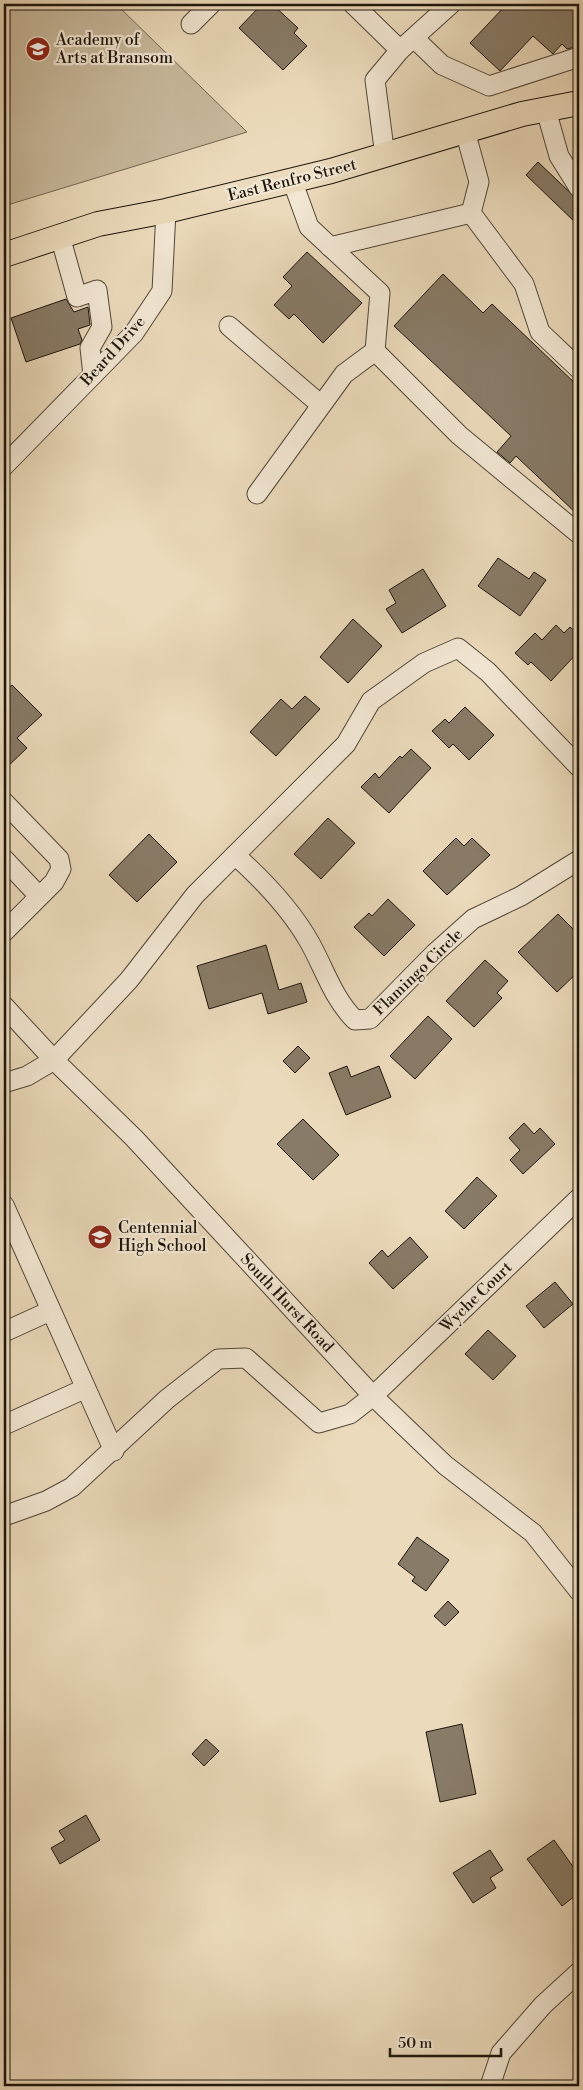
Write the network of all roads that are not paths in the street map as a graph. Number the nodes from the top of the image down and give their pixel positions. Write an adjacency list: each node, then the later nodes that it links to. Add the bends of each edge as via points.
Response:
1 (211, 4): 4 (street)
2 (353, 4): 5 (street)
3 (451, 4): 5 (street)
4 (191, 24)
5 (407, 44): 6 (street, via 442,65 489,86); 10 (street, via 375,80)
6 (579, 57)
7 (579, 104): 8 (main road, East Renfro Street)
8 (546, 110): 9 (main road, East Renfro Street); 11 (street, via 559,156)
9 (465, 131): 10 (main road, East Renfro Street); 15 (street, via 479,182)
10 (385, 156): 12 (main road, East Renfro Street)
11 (573, 166): 13 (street)
12 (292, 180): 14 (main road, East Renfro Street); 17 (street, via 308,227)
13 (579, 188)
14 (166, 211): 16 (main road, East Renfro Street, via 98,224); 22 (street, Beard Drive, via 162,291 134,333)
15 (471, 212): 17 (street); 21 (street, via 524,284 540,332)
16 (60, 236): 18 (main road, East Renfro Street); 22 (street, via 77,298 97,290 102,327 90,348)
17 (330, 247): 20 (street, via 380,293)
18 (4, 255)
19 (230, 326): 23 (street)
20 (375, 351): 23 (street, via 344,374); 26 (street, via 459,434)
21 (579, 369)
22 (93, 375): 24 (street, Beard Drive)
23 (321, 405): 25 (street)
24 (4, 466)
25 (257, 494)
26 (579, 534)
27 (579, 767): 29 (street, via 488,672 458,648 424,663 371,701 346,744)
28 (4, 802): 32 (street, via 58,859 61,869)
29 (235, 855): 31 (street, Flamingo Circle, via 265,882 287,909 310,942 340,1005 355,1020 370,1019 434,953 473,919 521,896); 35 (street, via 195,895 130,980)
30 (4, 859): 32 (street)
31 (579, 860)
32 (40, 896): 33 (street)
33 (4, 932)
34 (4, 1006): 35 (street, South Hurst Road)
35 (54, 1060): 36 (street, via 27,1076); 43 (street, South Hurst Road, via 134,1138)
36 (4, 1083)
37 (579, 1198): 43 (street, Wyche Court)
38 (4, 1205): 39 (street)
39 (12, 1246): 40 (street)
40 (50, 1311): 41 (street); 42 (street)
41 (4, 1332)
42 (84, 1389): 44 (street); 45 (street)
43 (373, 1396): 45 (street, Wyche Court, via 350,1414 319,1423 246,1358 218,1358 167,1399); 47 (street, South Hurst Road, via 444,1465 533,1533)
44 (4, 1425)
45 (114, 1451): 46 (street, via 72,1487 46,1501)
46 (4, 1516)
47 (579, 1591)
48 (579, 1972): 49 (street, via 543,2005 501,2053)
49 (490, 2086)

